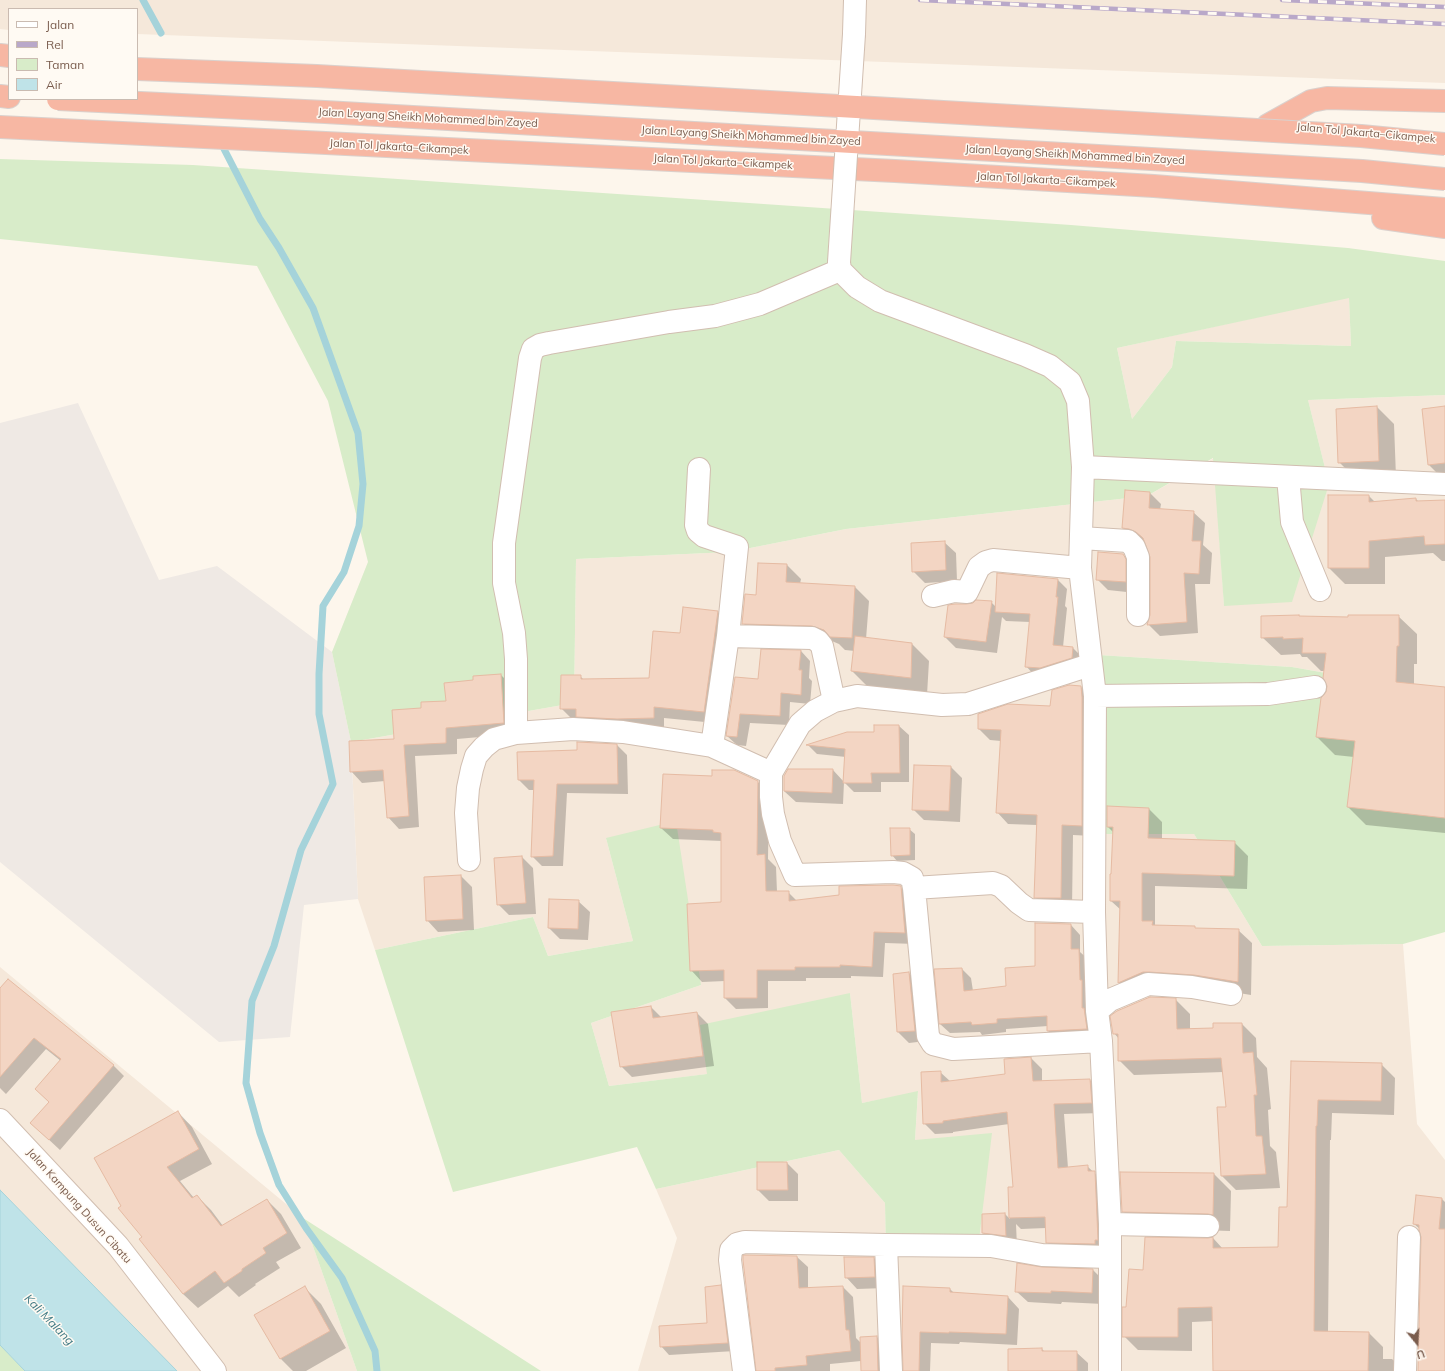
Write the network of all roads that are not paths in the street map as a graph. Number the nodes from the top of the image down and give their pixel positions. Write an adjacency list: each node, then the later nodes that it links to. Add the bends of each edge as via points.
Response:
1 (855, 0): 14 (street, bridge)
2 (138, 62): 6 (highway, Jalan Tol Jakarta–Cikampek)
3 (138, 69): 9 (highway, bridge, via 318,76 1361,136)
4 (79, 100): 10 (highway, Jalan Layang Sheikh Mohammed bin Zayed, bridge, via 356,113 1354,171)
5 (1445, 101): 6 (highway, via 1327,98 1311,101)
6 (1268, 125): 8 (highway, Jalan Tol Jakarta–Cikampek)
7 (0, 128): 11 (highway, Jalan Tol Jakarta–Cikampek, via 902,171)
8 (1445, 140)
9 (1445, 144)
10 (1445, 179)
11 (1154, 186): 12 (highway, Jalan Tol Jakarta–Cikampek); 13 (highway)
12 (1445, 209)
13 (1445, 227)
14 (839, 266): 15 (street, via 857,287 880,301 1025,354 1050,366 1070,382 1078,401); 29 (street, via 760,304 716,316 550,343 533,349 504,543 504,583 514,633 516,659)
15 (1083, 467): 17 (street); 19 (street)
16 (699, 469): 24 (street, via 696,503 698,531 704,536 737,548)
17 (1288, 477): 18 (street); 21 (street, via 1292,522)
18 (1445, 484)
19 (1081, 538): 20 (street); 23 (street, via 1128,541 1134,548 1138,557)
20 (1080, 568): 22 (street, via 993,560 979,567 967,592); 25 (street)
21 (1320, 590)
22 (933, 596)
23 (1138, 615)
24 (728, 636): 28 (street, via 812,638 818,641 822,646); 30 (street)
25 (1090, 665): 27 (street); 28 (street, via 968,704 942,705 857,696)
26 (1315, 687): 27 (street, via 1268,694)
27 (1094, 696): 34 (street)
28 (834, 701): 31 (street, via 800,724)
29 (516, 733): 30 (street, via 573,729 608,731); 32 (street, via 494,738 476,756 468,788 466,813)
30 (712, 746): 31 (street)
31 (771, 773): 33 (street, via 773,814 780,841 795,875 903,873 912,878)
32 (469, 860)
33 (914, 888): 34 (street, via 993,883 1001,886 1029,910); 37 (street, via 928,1036 933,1044 953,1049)
34 (1094, 912): 36 (street)
35 (1231, 994): 36 (street, via 1192,987 1148,984 1110,1000)
36 (1097, 1011): 37 (street)
37 (1101, 1041): 39 (street)
38 (0, 1120): 44 (street, Jalan Kampung Dusun Cibatu, via 118,1246)
39 (1110, 1224): 40 (street); 43 (street)
40 (1208, 1226)
41 (1409, 1237): 48 (street)
42 (886, 1245): 43 (street, via 991,1246 1042,1255); 45 (street, via 745,1242 737,1244 731,1250 730,1260); 46 (street)
43 (1109, 1257): 47 (street)
44 (215, 1371)
45 (744, 1371)
46 (891, 1371)
47 (1110, 1371)
48 (1405, 1371)

